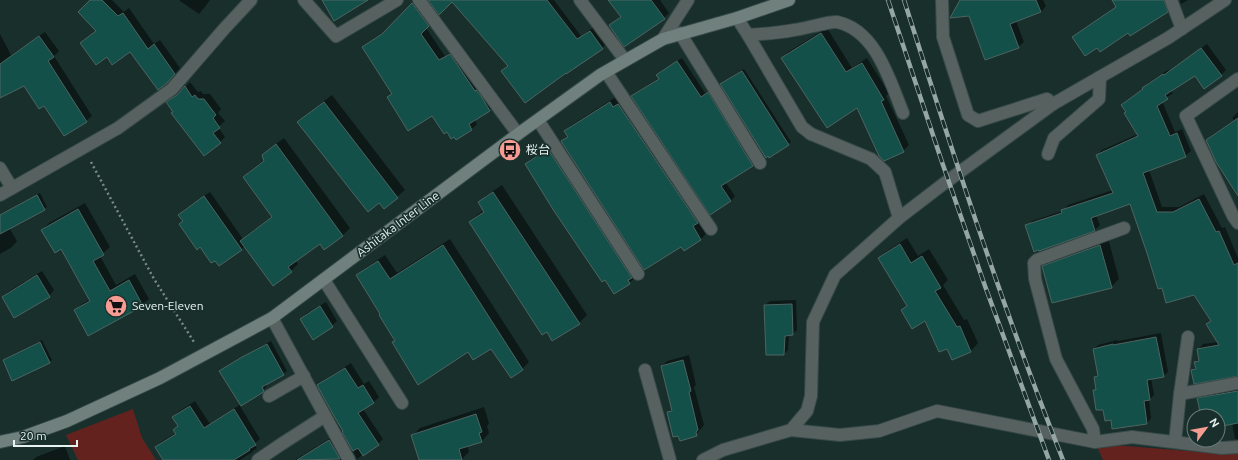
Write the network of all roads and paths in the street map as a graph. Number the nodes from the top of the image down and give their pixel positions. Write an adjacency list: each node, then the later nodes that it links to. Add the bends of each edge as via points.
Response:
1 (251, 0): 24 (street, via 172,89 118,128)
2 (304, 0): 3 (street, via 336,36)
3 (397, 0)
4 (419, 0): 23 (street)
5 (580, 0): 16 (street)
6 (688, 0): 15 (street)
7 (789, 0): 11 (main road, Ashitaka Inter Line)
8 (942, 0): 20 (street, via 943,37 968,115 978,121 1047,100)
9 (1171, 0): 12 (street)
10 (1225, 0): 12 (street)
11 (736, 18): 13 (main road, Ashitaka Inter Line); 14 (street)
12 (1182, 29): 18 (street)
13 (680, 33): 15 (main road, Ashitaka Inter Line); 26 (street)
14 (748, 36): 21 (street, via 836,22 856,30 870,43); 30 (street, via 802,127 811,134 870,159 885,172)
15 (663, 39): 16 (main road, Ashitaka Inter Line)
16 (625, 60): 17 (main road, Ashitaka Inter Line)
17 (606, 72): 22 (main road, Ashitaka Inter Line); 33 (street)
18 (1100, 77): 20 (street); 25 (street, via 1099,100 1054,138)
19 (1238, 79): 31 (street, via 1186,116)
20 (1053, 104): 30 (street)
21 (903, 113)
22 (538, 120): 23 (main road, Ashitaka Inter Line); 34 (street)
23 (518, 134): 35 (main road, Ashitaka Inter Line)
24 (83, 148): 28 (street); 38 (path, via 154,280)
25 (1048, 154)
26 (760, 163)
27 (0, 168): 28 (street)
28 (12, 188): 29 (street)
29 (0, 195)
30 (899, 218): 46 (street, via 835,275 813,322 811,396 807,411)
31 (1236, 218)
32 (1124, 228): 48 (street, via 1034,263 1056,359 1093,429)
33 (711, 229)
34 (638, 274)
35 (324, 280): 36 (main road, Ashitaka Inter Line); 44 (street)
36 (272, 318): 38 (main road, Ashitaka Inter Line); 40 (street)
37 (1188, 337): 42 (street)
38 (202, 356): 47 (main road, Ashitaka Inter Line, via 67,421 23,437)
39 (644, 370): 53 (street)
40 (304, 376): 43 (street); 45 (street)
41 (1238, 383): 42 (street)
42 (1180, 394): 49 (street)
43 (269, 396)
44 (402, 403)
45 (325, 416): 51 (street); 52 (street)
46 (791, 430): 48 (street, via 840,435 878,431 937,411); 54 (street, via 723,450)
47 (0, 442)
48 (1095, 442): 49 (street, via 1132,437)
49 (1175, 442): 50 (street, via 1222,448)
50 (1238, 447)
51 (258, 460)
52 (349, 460)
53 (670, 460)
54 (703, 460)

